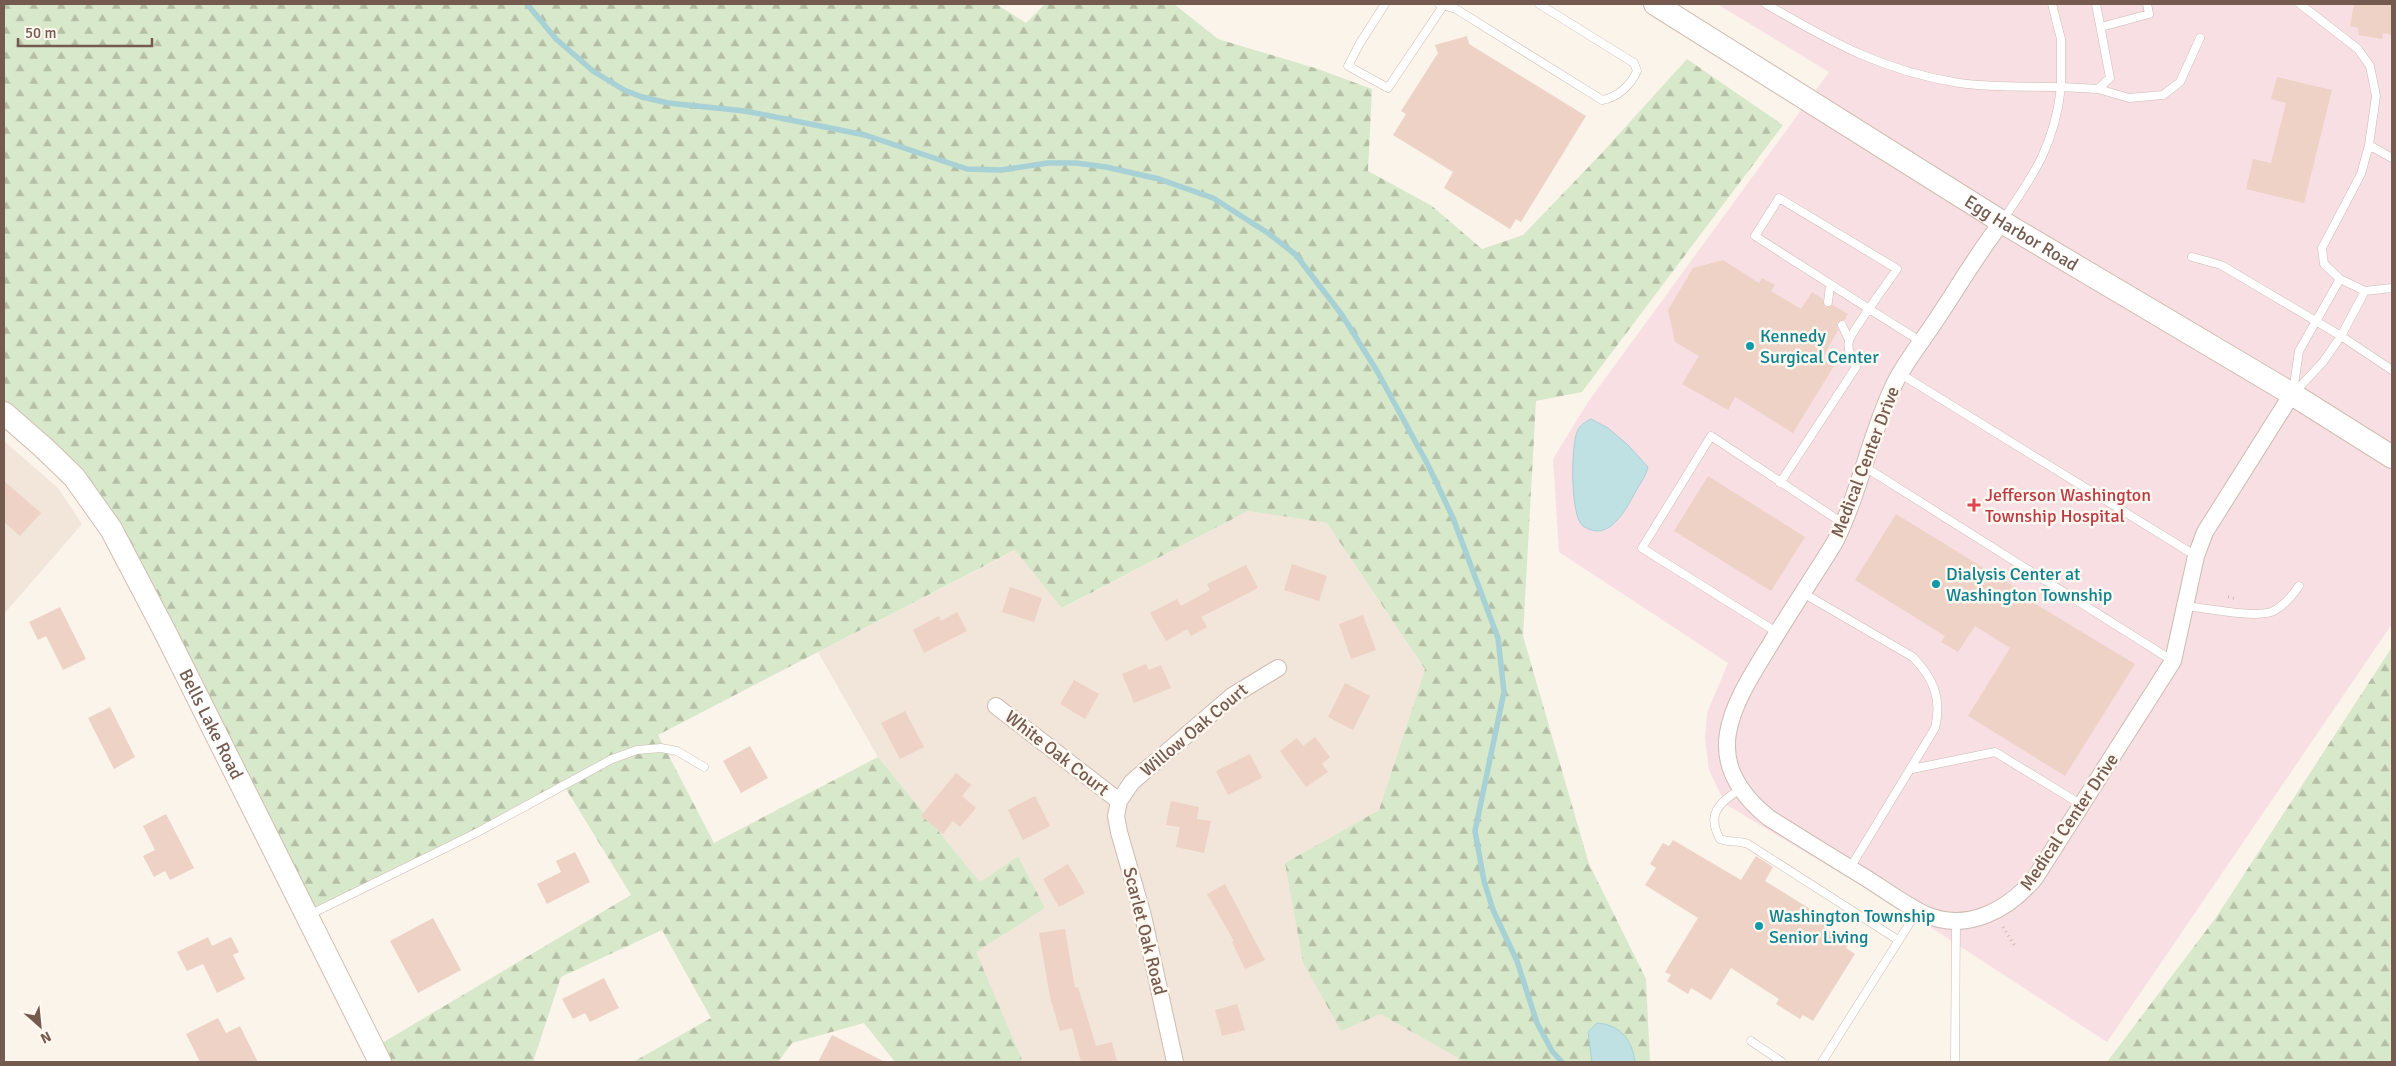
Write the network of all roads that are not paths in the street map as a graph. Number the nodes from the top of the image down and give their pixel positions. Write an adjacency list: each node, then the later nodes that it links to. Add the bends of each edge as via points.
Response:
1 (1386, 4): 9 (lane, via 1348,66 1388,88)
2 (1539, 4): 10 (lane, via 1634,63 1634,78 1618,94 1602,100)
3 (1655, 4): 17 (main road, Egg Harbor Road)
4 (1766, 4): 13 (lane, via 1837,45 1891,67 1960,83)
5 (2052, 4): 13 (lane, via 2061,39)
6 (2096, 4): 11 (lane)
7 (2147, 4): 11 (lane, via 2149,14)
8 (2300, 4): 15 (lane, via 2358,49 2370,66 2376,96)
9 (1441, 5): 10 (lane)
10 (1458, 6)
11 (2101, 27): 14 (lane, via 2110,78)
12 (2200, 38): 14 (lane, via 2180,82 2163,95 2129,98)
13 (2061, 88): 14 (lane); 17 (lane, via 2059,114 2047,150)
14 (2098, 89)
15 (2369, 145): 16 (lane); 19 (lane, via 2361,174 2322,248 2324,264)
16 (2392, 158)
17 (2002, 222): 29 (street, Medical Center Drive, via 1977,254); 32 (main road, Egg Harbor Road)
18 (2192, 257): 25 (lane, via 2221,265)
19 (2340, 279): 22 (lane); 25 (lane)
20 (1830, 284): 23 (lane); 24 (lane); 24 (lane, via 1755,236 1779,198 1897,269)
21 (2392, 288): 22 (lane)
22 (2364, 292): 27 (lane)
23 (1828, 302)
24 (1870, 309): 28 (lane); 29 (lane)
25 (2316, 320): 27 (lane); 32 (lane, via 2299,351)
26 (1842, 325): 28 (lane)
27 (2341, 336): 30 (lane); 32 (lane, via 2323,362)
28 (1849, 340): 36 (lane, via 1850,355 1856,367)
29 (1920, 342): 31 (street, Medical Center Drive)
30 (2392, 370)
31 (1899, 373): 35 (street, Medical Center Drive); 38 (lane)
32 (2292, 394): 34 (main road, Egg Harbor Road); 38 (street, Medical Center Drive, via 2212,520)
33 (4, 413): 53 (main road, Bells Lake Road, via 74,477 111,529 156,612)
34 (2392, 457)
35 (1865, 466): 37 (street, Medical Center Drive); 43 (lane)
36 (1780, 483): 37 (lane); 42 (lane, via 1711,436 1642,548)
37 (1844, 524): 40 (street, Medical Center Drive)
38 (2196, 556): 41 (street, Medical Center Drive)
39 (2299, 586): 41 (lane, via 2280,607 2257,615)
40 (1803, 593): 42 (street, Medical Center Drive); 47 (lane, via 1913,657 1923,668 1937,694 1940,711 1935,728)
41 (2185, 606): 43 (street, Medical Center Drive)
42 (1778, 633): 48 (street, Medical Center Drive, via 1743,689 1729,721 1728,757)
43 (2173, 660): 50 (street, Medical Center Drive)
44 (1278, 668): 49 (street, Willow Oak Court, via 1232,696 1132,782)
45 (996, 706): 49 (street, White Oak Court)
46 (704, 767): 53 (lane, via 677,751 661,748 637,750 612,759 476,832)
47 (1912, 769): 50 (lane, via 1995,752); 51 (lane)
48 (1740, 789): 51 (street, Medical Center Drive, via 1769,818); 55 (lane, via 1719,804 1714,828 1720,840 1740,840 1748,844)
49 (1119, 801): 59 (street, Scarlet Oak Road, via 1116,816 1119,832 1143,916)
50 (2082, 805): 54 (street, Medical Center Drive, via 2035,878 2015,900 1986,915)
51 (1850, 868): 52 (street, Medical Center Drive)
52 (1918, 910): 54 (street, Medical Center Drive, via 1936,918); 55 (lane)
53 (307, 916): 58 (main road, Bells Lake Road)
54 (1956, 921): 57 (lane)
55 (1898, 940): 61 (lane)
56 (1751, 1041): 60 (lane)
57 (1955, 1060)
58 (380, 1062)
59 (1175, 1062)
60 (1782, 1062)
61 (1822, 1062)

